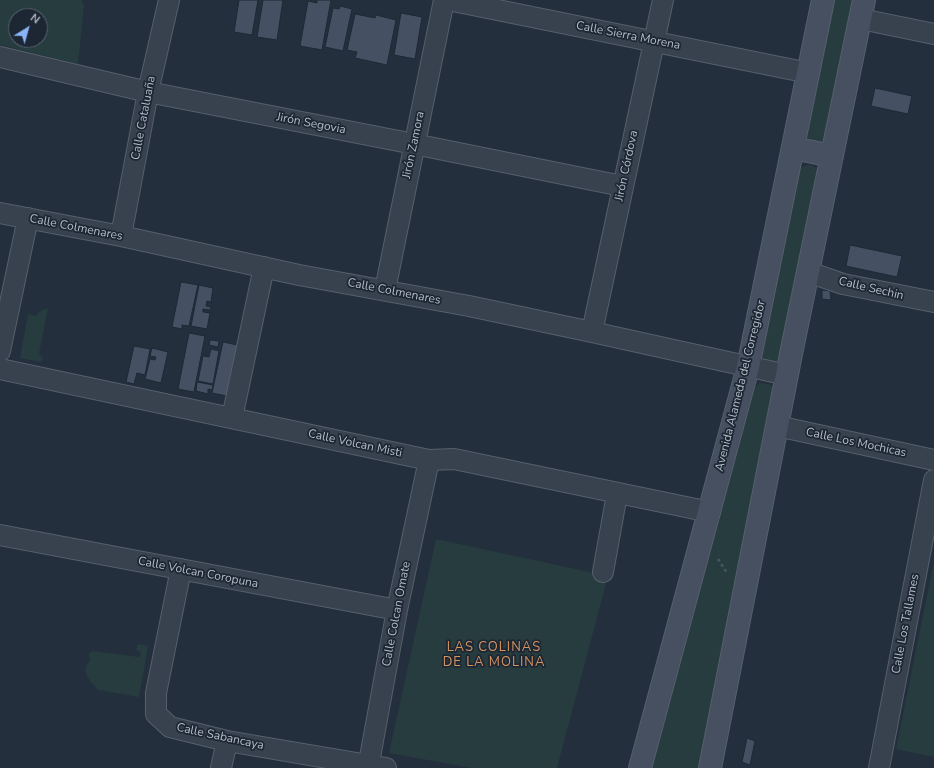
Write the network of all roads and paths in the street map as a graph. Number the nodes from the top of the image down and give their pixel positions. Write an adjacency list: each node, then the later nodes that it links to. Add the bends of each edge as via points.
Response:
1 (169, 0): 11 (street, Calle Cataluaña)
2 (444, 0): 12 (street, Jirón Zamora)
3 (448, 0): 8 (street, Calle Sierra Morena)
4 (663, 0): 8 (street, Jirón Córdova)
5 (823, 0): 10 (main road, Avenida Alameda del Corregidor)
6 (862, 9): 7 (street); 14 (main road)
7 (934, 34)
8 (654, 41): 10 (street, Calle Sierra Morena); 15 (street, Jirón Córdova)
9 (0, 57): 11 (street, Jirón Segovia)
10 (809, 74): 13 (main road, Avenida Alameda del Corregidor)
11 (148, 92): 12 (street, Jirón Segovia); 18 (street, Calle Cataluaña)
12 (414, 144): 15 (street, Jirón Segovia); 21 (street, Jirón Zamora)
13 (793, 148): 14 (main road); 25 (main road, Avenida Alameda del Corregidor)
14 (832, 156): 20 (main road)
15 (622, 186): 23 (street, Jirón Córdova)
16 (0, 213): 17 (street, Calle Colmenares)
17 (28, 218): 18 (street, Calle Colmenares); 24 (street)
18 (121, 236): 19 (street, Calle Colmenares)
19 (264, 267): 21 (street, Calle Colmenares); 28 (street)
20 (808, 272): 22 (street, Calle Sechin, via 843,284); 27 (main road)
21 (385, 290): 23 (street, Calle Colmenares)
22 (934, 302)
23 (592, 332): 25 (street, Calle Colmenares)
24 (0, 351)
25 (748, 367): 27 (street, Calle Colmenares); 34 (main road, Avenida Alameda del Corregidor)
26 (0, 369): 28 (street, Calle Volcan Misti)
27 (787, 375): 29 (main road)
28 (232, 418): 30 (street, Calle Volcan Misti)
29 (778, 426): 31 (street, Calle Los Mochicas); 45 (main road)
30 (429, 460): 33 (street, Calle Volcan Misti, via 454,459); 40 (street, Calle Colcan Omate)
31 (934, 460)
32 (934, 480): 46 (street, Calle Los Tallames)
33 (617, 494): 34 (street, Calle Volcan Misti); 38 (street)
34 (710, 512): 44 (main road, Avenida Alameda del Corregidor)
35 (0, 535): 37 (street, Calle Volcan Coropuna)
36 (718, 559): 39 (path)
37 (181, 569): 40 (street, Calle Volcan Coropuna); 41 (street, Calle Sabancaya, via 156,693 156,714 170,727)
38 (603, 572)
39 (729, 578)
40 (397, 610): 42 (street, Calle Colcan Omate)
41 (227, 741): 42 (street, Calle Sabancaya); 43 (street)
42 (374, 767)
43 (221, 768)
44 (640, 768)
45 (710, 768)
46 (879, 768)

